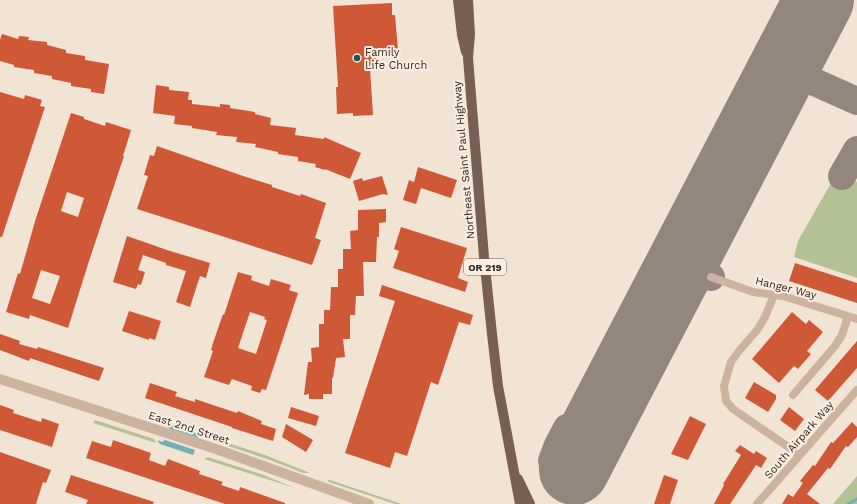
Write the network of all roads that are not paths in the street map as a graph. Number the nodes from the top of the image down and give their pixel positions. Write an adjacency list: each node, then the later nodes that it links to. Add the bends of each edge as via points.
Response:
1 (458, 0): 3 (main road, Northeast Saint Paul Highway / OR 219, via 462,35)
2 (468, 0): 3 (main road, Northeast Saint Paul Highway / OR 219)
3 (468, 58): 12 (main road, Northeast Saint Paul Highway / OR 219, via 492,334 498,386)
4 (711, 277): 5 (street, Hanger Way, via 753,292)
5 (774, 295): 6 (street, Hanger Way); 11 (street, via 758,329 731,362 724,386 726,401 733,409)
6 (848, 316): 7 (street, Hanger Way); 10 (street, via 842,335 835,346)
7 (857, 319)
8 (0, 379): 13 (street, East 2nd Street, via 216,449)
9 (857, 390): 11 (street, South Airpark Way)
10 (792, 394)
11 (800, 456): 16 (street, South Airpark Way)
12 (515, 474): 14 (main road, OR 219); 15 (main road, OR 219)
13 (369, 504)
14 (520, 504)
15 (530, 504)
16 (757, 504)

